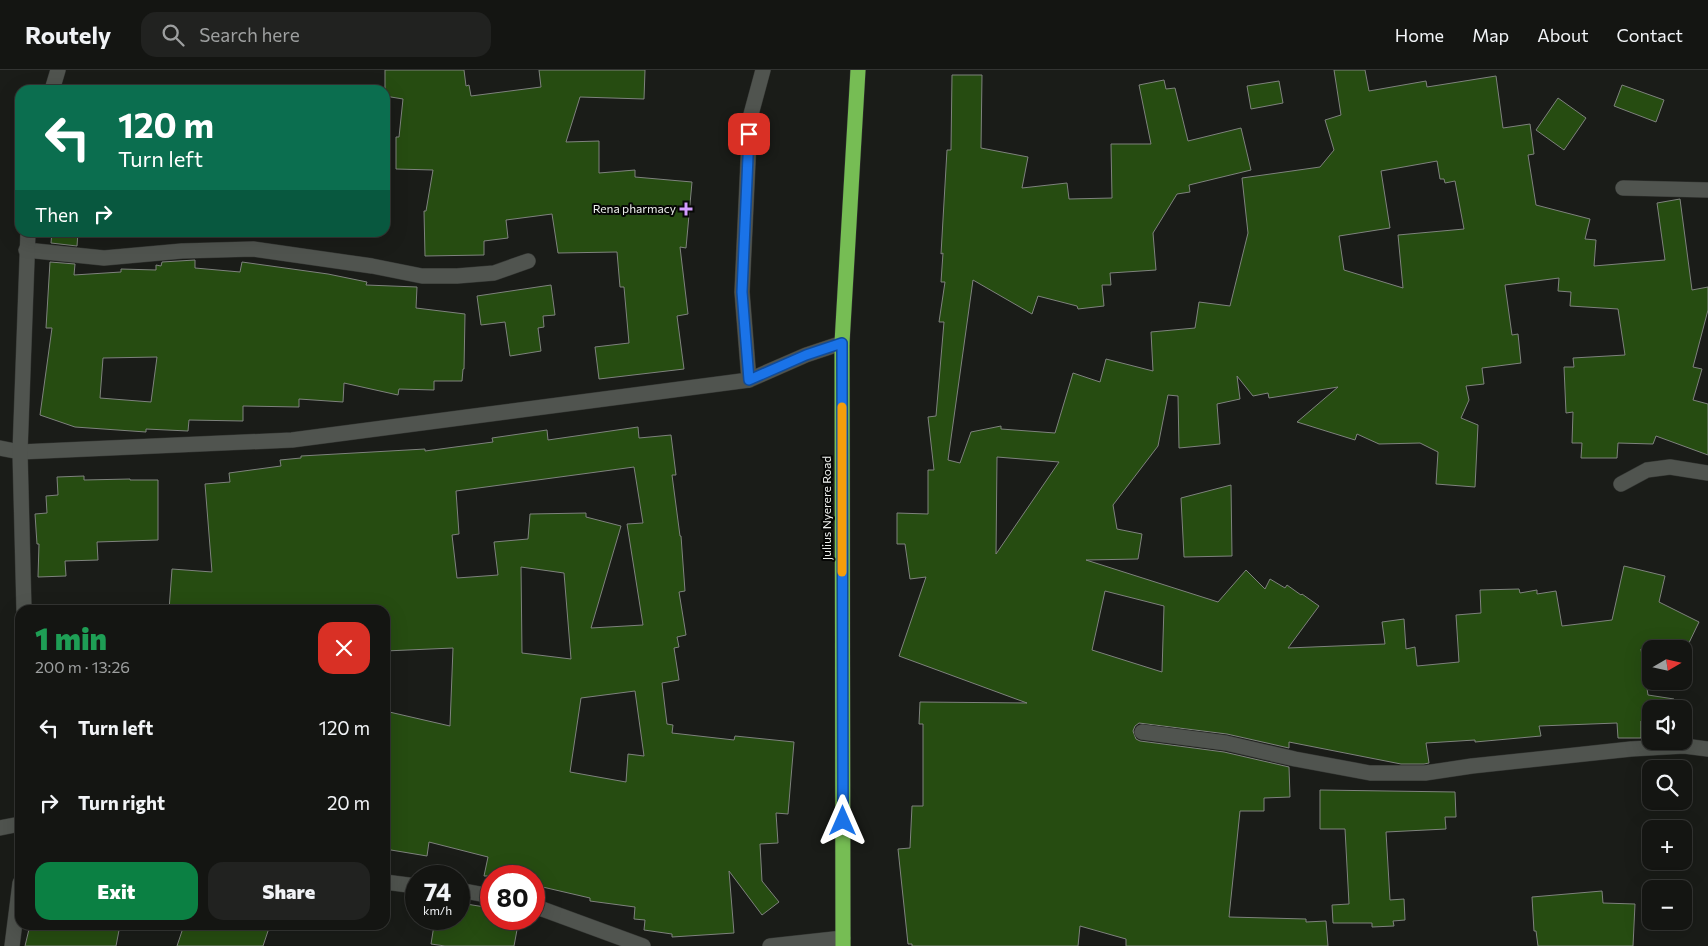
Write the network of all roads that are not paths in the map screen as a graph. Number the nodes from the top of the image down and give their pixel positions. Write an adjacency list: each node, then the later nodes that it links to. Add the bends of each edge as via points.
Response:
1 (58, 70): 4 (street)
2 (763, 70): 11 (street, via 750,118 742,292)
3 (858, 70): 10 (highway, Julius Nyerere Road)
4 (54, 85)
5 (1623, 188): 6 (street)
6 (1708, 190)
7 (27, 237): 8 (street)
8 (26, 250): 9 (street, via 104,258 253,249 422,276 494,273); 13 (street)
9 (528, 261)
10 (842, 343): 11 (street); 25 (highway, Julius Nyerere Road)
11 (749, 380): 13 (street, via 292,440)
12 (0, 448): 13 (street)
13 (20, 452): 16 (street)
14 (1708, 473): 15 (street, via 1670,467 1647,470)
15 (1621, 484)
16 (24, 605)
17 (1142, 732): 18 (street, via 1226,743 1370,773 1425,773 1631,749 1684,746)
18 (1708, 749)
19 (15, 825): 20 (street)
20 (0, 828)
21 (390, 883): 22 (street)
22 (405, 885)
23 (545, 910): 27 (street)
24 (15, 922): 26 (street)
25 (843, 942): 28 (street)
26 (12, 946)
27 (643, 946)
28 (770, 946)

